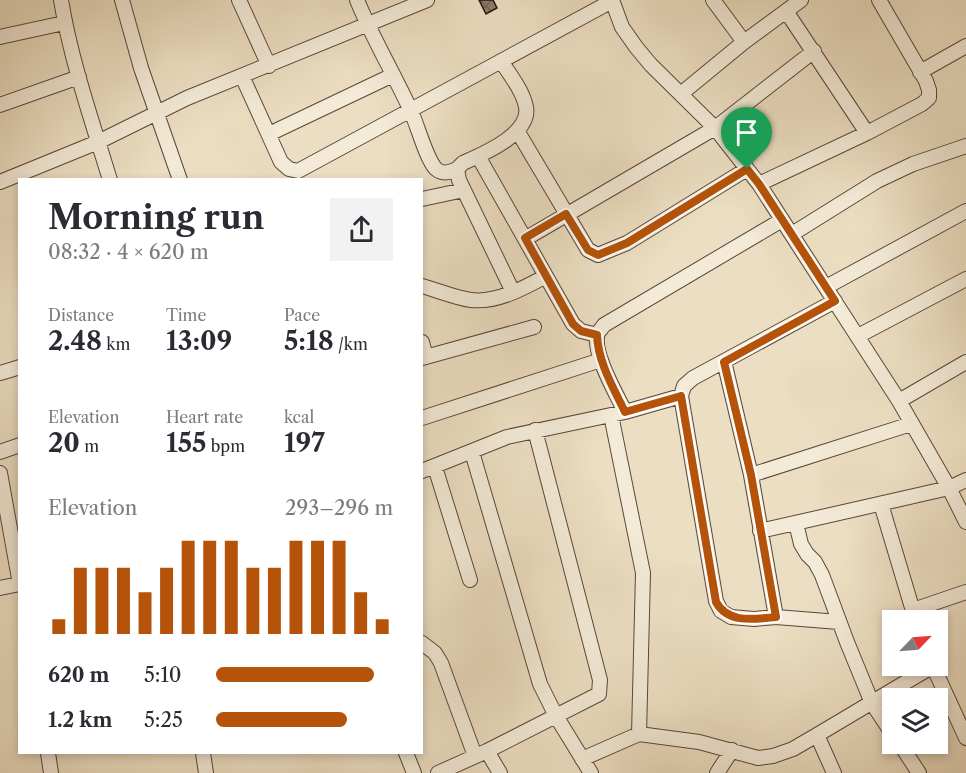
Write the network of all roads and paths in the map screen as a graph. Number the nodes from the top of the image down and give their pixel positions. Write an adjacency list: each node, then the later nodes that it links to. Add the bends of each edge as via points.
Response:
1 (61, 0): 11 (street)
2 (122, 0): 26 (street)
3 (239, 0): 18 (street)
4 (357, 0): 12 (street)
5 (428, 0): 12 (street)
6 (612, 0): 17 (street); 23 (street, via 622,27 636,47)
7 (713, 0): 14 (street)
8 (801, 0): 10 (street)
9 (879, 0): 19 (street)
10 (786, 11): 14 (street); 16 (street)
11 (64, 23): 13 (street); 22 (street)
12 (367, 25): 18 (street); 20 (street)
13 (0, 37)
14 (744, 42): 23 (street)
15 (966, 46): 19 (street)
16 (814, 51): 27 (street); 29 (street)
17 (501, 61): 25 (street); 28 (street, via 527,108)
18 (268, 66): 21 (street)
19 (920, 72): 29 (street, via 929,98)
20 (393, 75): 25 (street); 30 (street)
21 (242, 76): 26 (street); 30 (street)
22 (79, 77): 24 (street); 31 (street)
23 (682, 93): 27 (street)
24 (0, 105)
25 (411, 110): 30 (street, via 298,171 281,162); 34 (street, via 437,170 447,173)
26 (157, 113): 31 (street); 39 (street)
27 (715, 128): 35 (street); 45 (street)
28 (518, 132): 33 (street); 45 (street)
29 (867, 133): 41 (street)
30 (269, 134)
31 (98, 142): 36 (street); 38 (street)
32 (966, 146): 47 (street, via 913,164 877,182)
33 (478, 156): 34 (street); 48 (street)
34 (458, 169): 42 (street)
35 (747, 169): 41 (street); 45 (street, via 627,243 598,255 588,250)
36 (34, 175)
37 (18, 178): 40 (street)
38 (109, 178)
39 (179, 178)
40 (0, 182)
41 (759, 184): 46 (street)
42 (464, 190): 43 (street); 53 (street)
43 (423, 199)
44 (966, 211): 52 (street)
45 (566, 214): 48 (street)
46 (782, 220): 47 (street); 56 (street, via 614,318)
47 (792, 234): 52 (street)
48 (525, 238): 49 (street)
49 (546, 276): 53 (street); 56 (street, via 573,324 581,331)
50 (966, 279): 57 (street)
51 (423, 286): 53 (street, via 471,300)
52 (826, 287): 54 (street)
53 (513, 292)
54 (835, 301): 57 (street); 60 (street)
55 (534, 327): 58 (street)
56 (597, 335): 59 (street)
57 (858, 336): 65 (street)
58 (424, 358)
59 (601, 360): 66 (street); 68 (street)
60 (724, 362): 64 (street, via 693,378 684,386); 77 (street)
61 (966, 362): 65 (street)
62 (18, 368): 63 (street)
63 (0, 373)
64 (681, 396): 66 (street); 92 (street, via 716,602 731,617)
65 (899, 401): 69 (street)
66 (625, 412): 67 (street)
67 (611, 415): 70 (street); 98 (street, via 643,573)
68 (423, 418)
69 (911, 424): 77 (street); 79 (street)
70 (535, 430): 73 (street); 96 (street, via 600,680 599,694)
71 (18, 446): 72 (street)
72 (0, 452)
73 (472, 452): 74 (street); 96 (street, via 531,657)
74 (435, 467): 75 (street); 86 (street)
75 (423, 471)
76 (0, 473): 82 (street)
77 (751, 475): 84 (street)
78 (966, 480): 79 (street)
79 (950, 488): 80 (street); 81 (street)
80 (881, 504): 83 (street); 90 (street)
81 (966, 522)
82 (4, 524): 85 (street)
83 (796, 524): 84 (street); 93 (street, via 801,544 822,575)
84 (760, 531): 92 (street)
85 (18, 576)
86 (470, 579)
87 (18, 584): 88 (street)
88 (0, 588)
89 (966, 592): 91 (street)
90 (912, 610)
91 (927, 610)
92 (776, 617): 93 (street)
93 (839, 622): 95 (street)
94 (423, 645): 105 (street, via 441,663)
95 (872, 703): 97 (street); 99 (street); 100 (street, via 933,666)
96 (556, 716): 105 (street); 107 (street)
97 (882, 718)
98 (639, 734): 101 (street); 107 (street)
99 (817, 735): 101 (street, via 773,756 758,758); 115 (street)
100 (966, 738)
101 (732, 750): 108 (street)
102 (48, 754): 109 (street)
103 (203, 754): 110 (street)
104 (406, 754): 111 (street)
105 (481, 754): 112 (street); 113 (street)
106 (907, 754): 116 (street)
107 (582, 759): 114 (street)
108 (721, 771)
109 (51, 773)
110 (206, 773)
111 (414, 773)
112 (438, 773)
113 (500, 773)
114 (591, 773)
115 (834, 773)
116 (919, 773)

